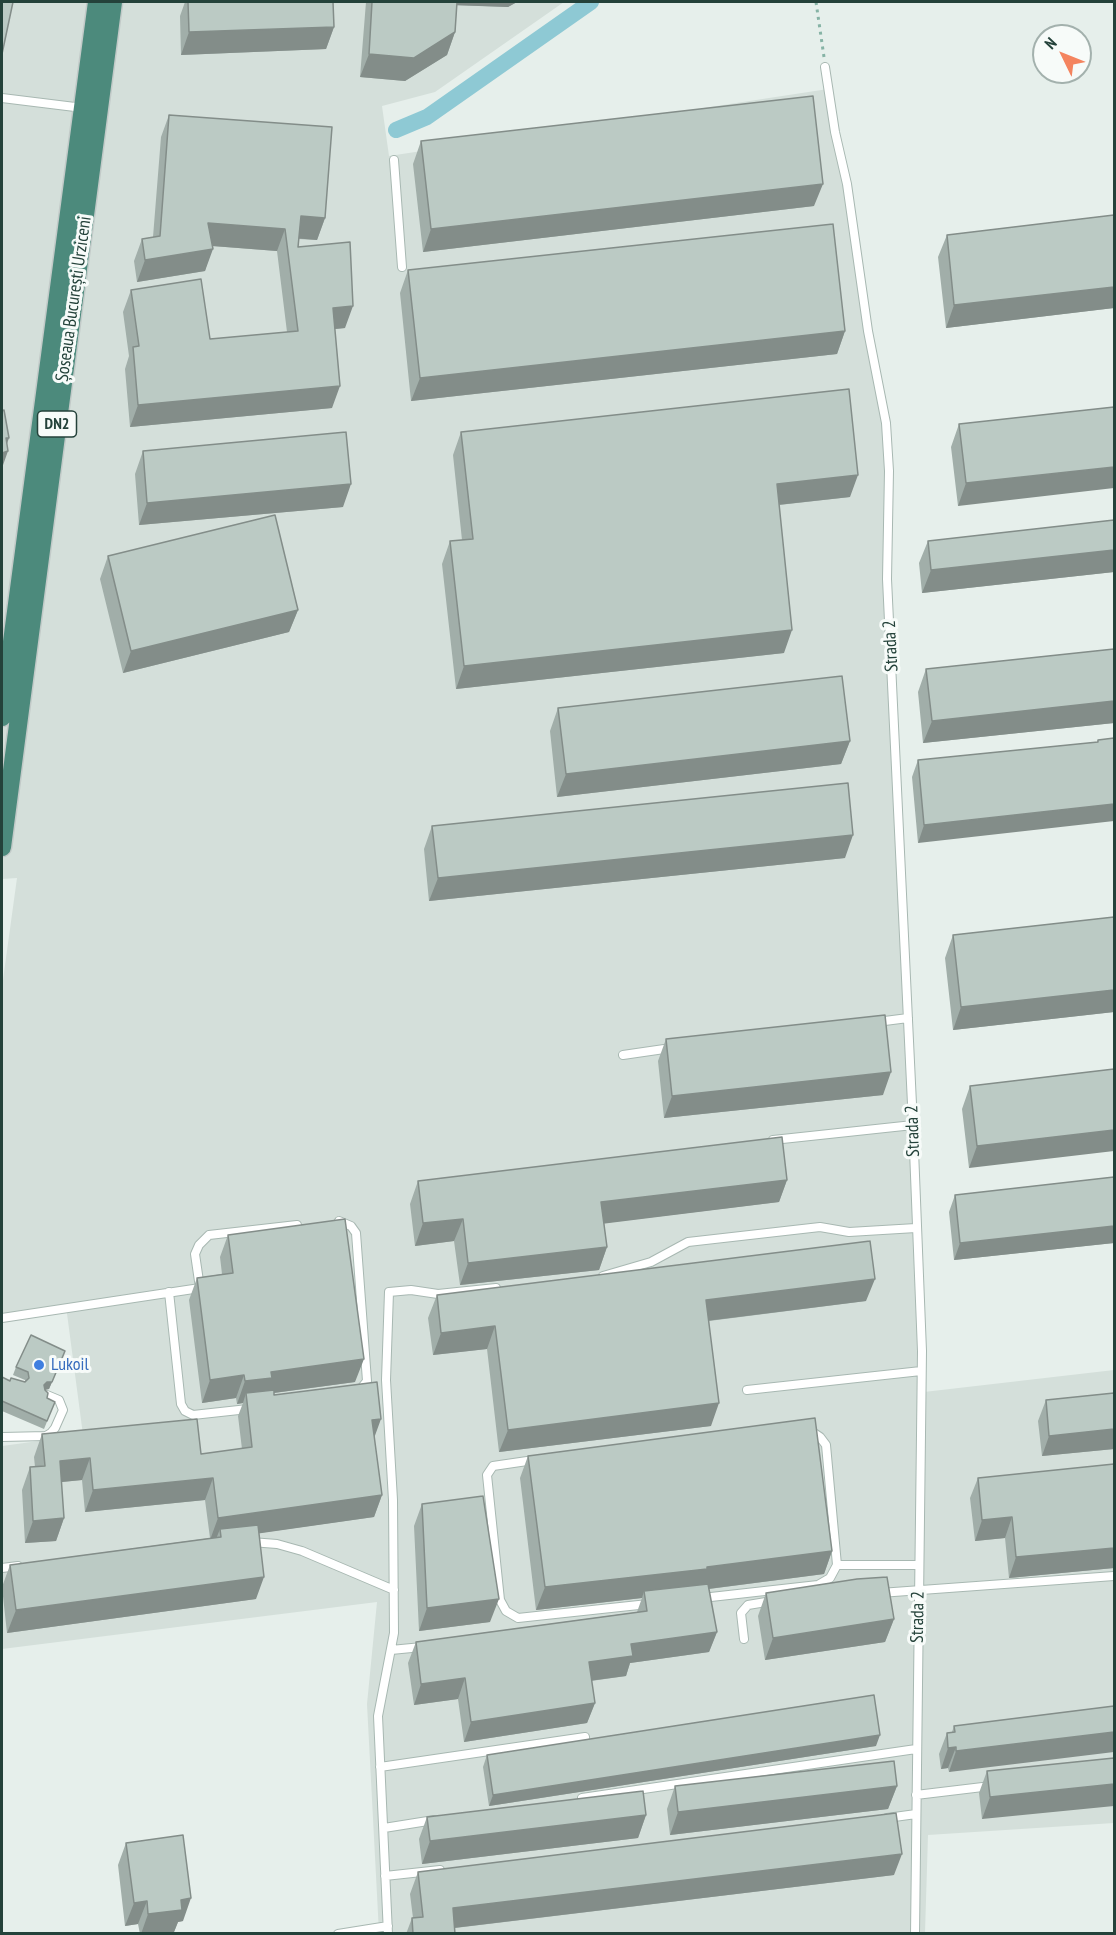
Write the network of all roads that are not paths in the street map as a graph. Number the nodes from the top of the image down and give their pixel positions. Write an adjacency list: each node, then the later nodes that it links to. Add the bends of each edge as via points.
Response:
1 (97, 2): 5 (highway, Șoseaua București Urziceni / DN2)
2 (113, 2): 9 (highway, Șoseaua București Urziceni / DN2)
3 (825, 68): 10 (lane, Strada 2, via 886,423 887,579)
4 (2, 98): 5 (lane)
5 (82, 108): 8 (highway, Șoseaua București Urziceni / DN2)
6 (394, 160): 7 (lane)
7 (402, 267)
8 (2, 717)
9 (2, 847)
10 (908, 1018): 11 (lane); 14 (lane, Strada 2)
11 (872, 1023)
12 (682, 1047): 13 (lane)
13 (623, 1055)
14 (913, 1125): 15 (lane); 18 (lane, Strada 2)
15 (763, 1141)
16 (327, 1222): 26 (lane, via 339,1221 356,1233 367,1381)
17 (303, 1225): 21 (lane, via 209,1235 195,1254 200,1288)
18 (916, 1228): 19 (lane, via 849,1232 820,1227 688,1242 651,1262); 23 (lane, Strada 2)
19 (593, 1277)
20 (509, 1286): 37 (lane, via 438,1294 389,1292 386,1380)
21 (169, 1292): 22 (lane); 27 (lane, via 181,1404 185,1411 193,1416)
22 (2, 1318)
23 (921, 1371): 24 (lane); 34 (lane, Strada 2)
24 (747, 1390)
25 (47, 1395): 29 (lane, via 59,1400 63,1410 56,1428 46,1436)
26 (352, 1396)
27 (261, 1407)
28 (800, 1432): 33 (lane, via 811,1431 826,1446)
29 (2, 1437)
30 (548, 1459): 42 (lane, via 493,1466 487,1475 500,1599 506,1611 518,1618)
31 (239, 1543): 37 (lane, via 277,1544 302,1551)
32 (24, 1565): 35 (lane)
33 (837, 1565): 34 (lane); 40 (lane, via 830,1578 818,1585)
34 (919, 1565): 38 (lane, Strada 2)
35 (2, 1568)
36 (1114, 1576): 38 (lane)
37 (394, 1590): 45 (lane)
38 (919, 1590): 39 (lane); 47 (lane, Strada 2)
39 (874, 1593)
40 (691, 1599)
41 (784, 1600): 43 (lane, via 748,1605 741,1613)
42 (656, 1603)
43 (744, 1639)
44 (436, 1646): 45 (lane)
45 (391, 1650): 48 (lane, via 378,1716)
46 (585, 1737): 48 (lane)
47 (916, 1749): 50 (lane, Strada 2); 51 (lane)
48 (380, 1767): 55 (lane)
49 (998, 1785): 50 (lane)
50 (916, 1795): 52 (lane, Strada 2)
51 (574, 1800)
52 (916, 1814): 53 (lane); 60 (lane, Strada 2)
53 (881, 1818)
54 (444, 1819): 55 (lane)
55 (384, 1828): 57 (lane)
56 (444, 1869): 57 (lane)
57 (385, 1876): 58 (lane)
58 (388, 1930): 59 (lane)
59 (338, 1934)
60 (915, 1934)

